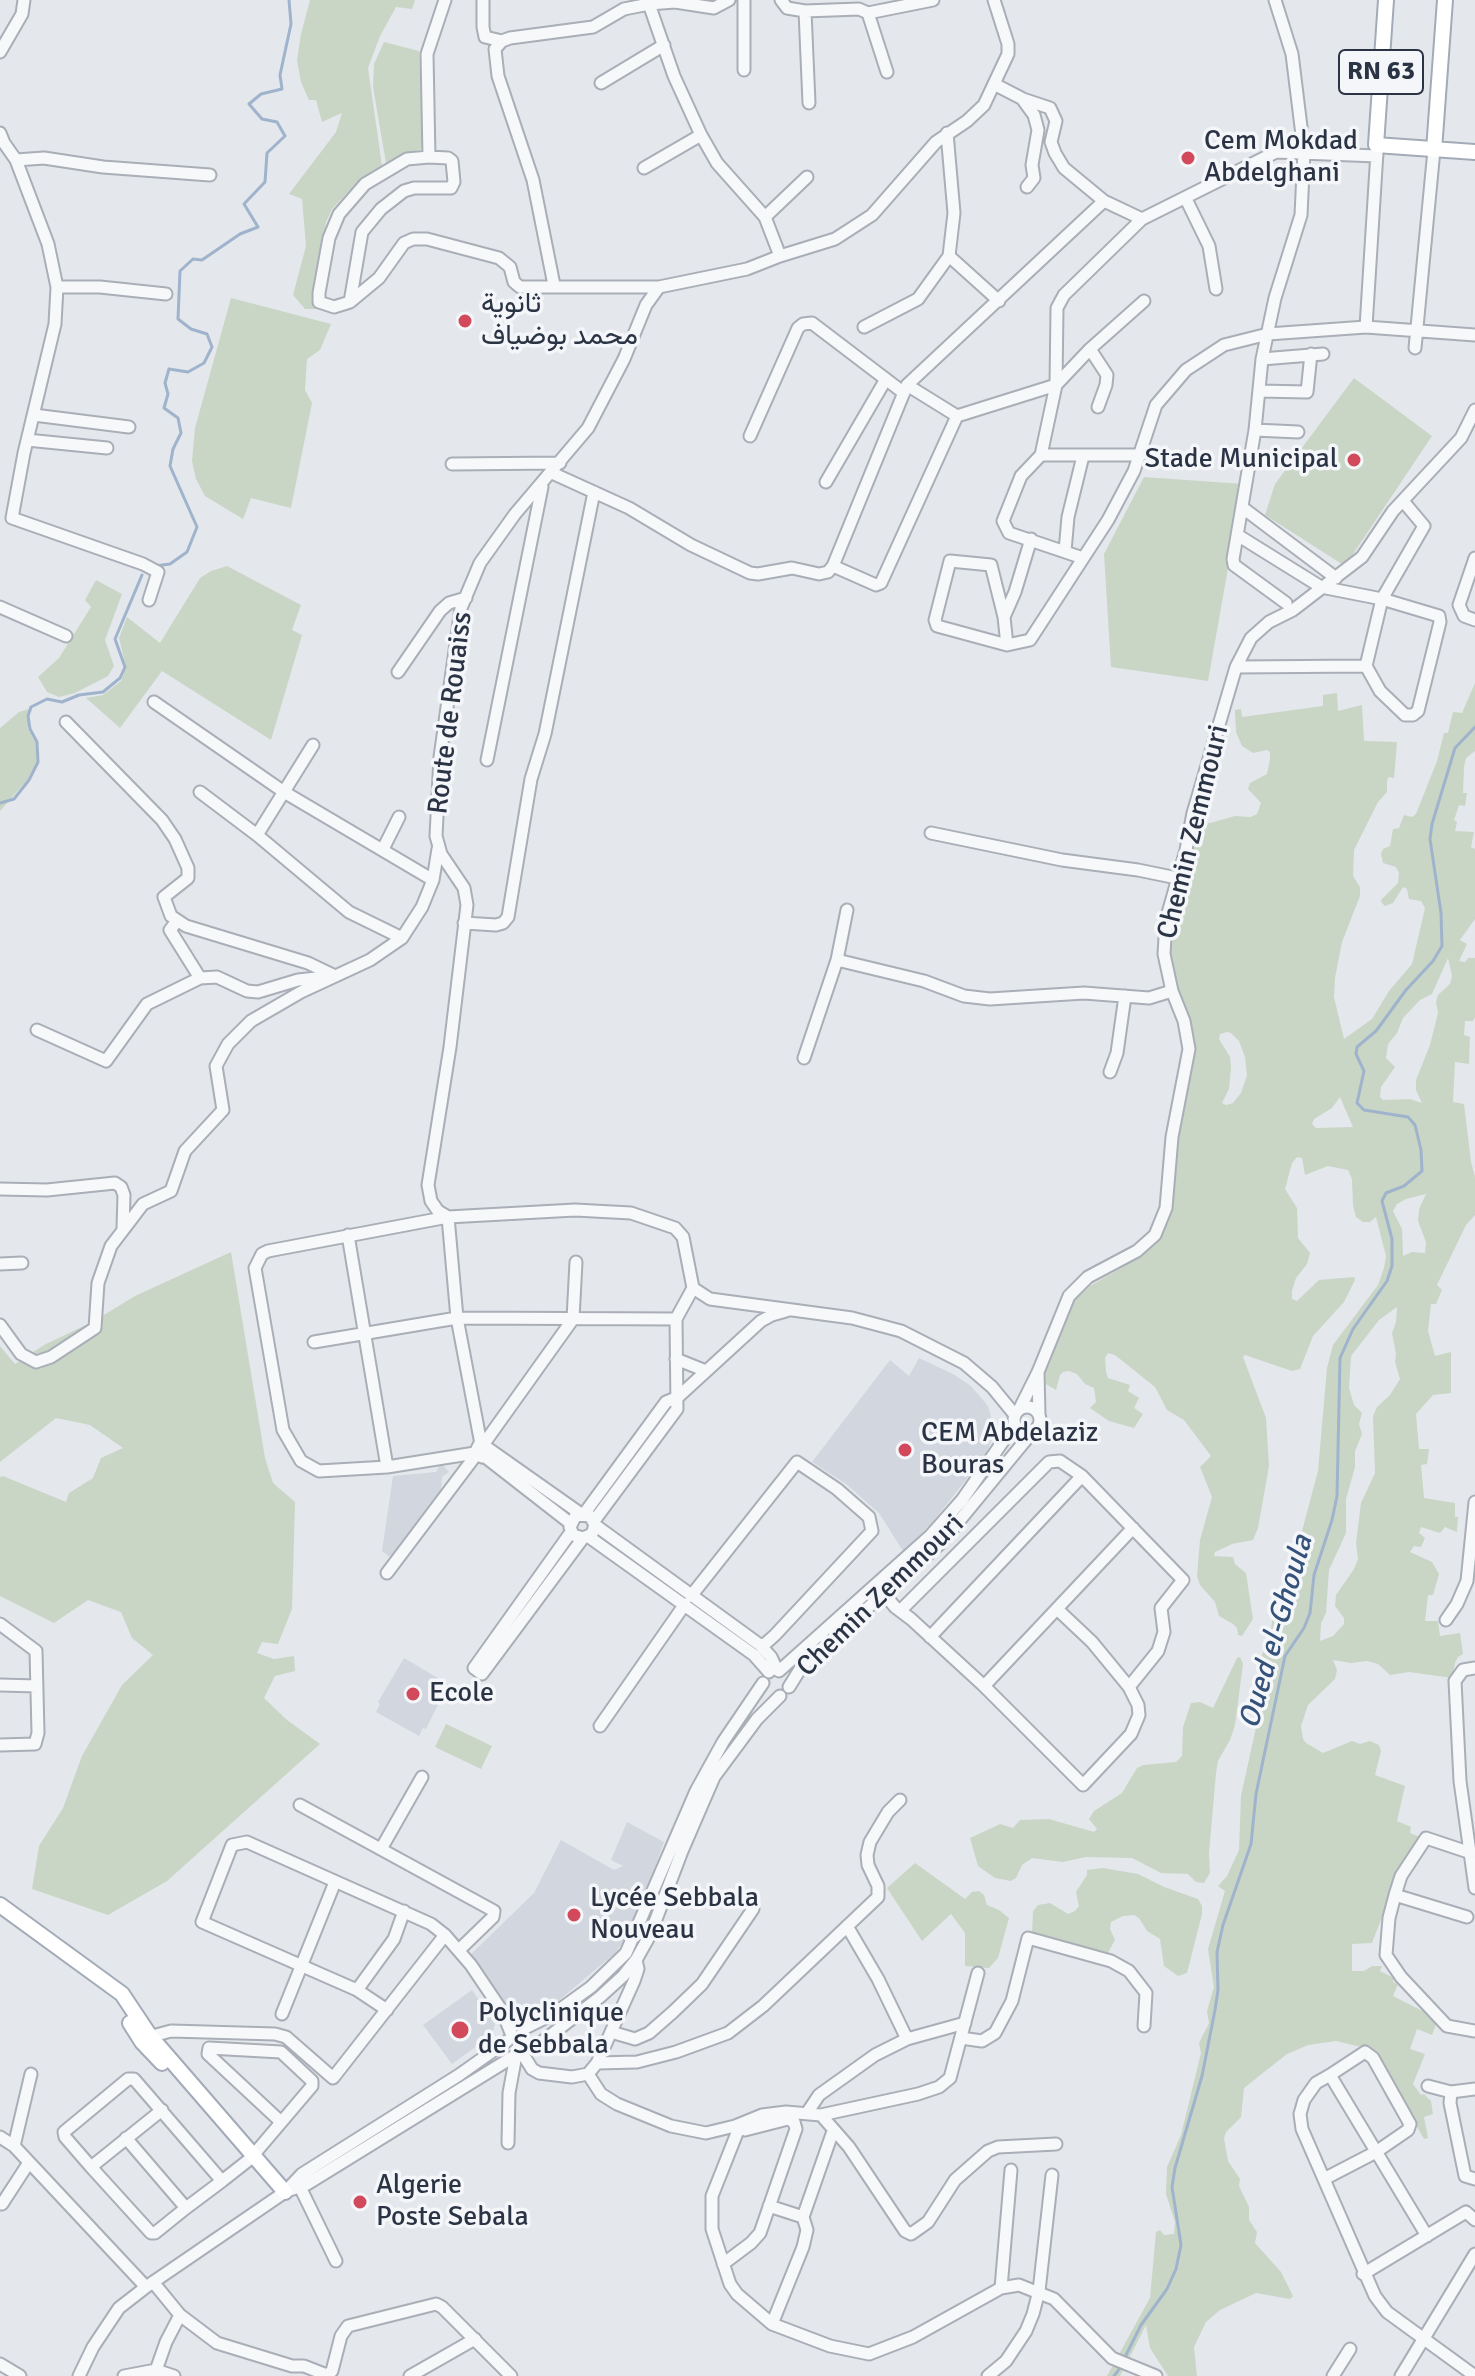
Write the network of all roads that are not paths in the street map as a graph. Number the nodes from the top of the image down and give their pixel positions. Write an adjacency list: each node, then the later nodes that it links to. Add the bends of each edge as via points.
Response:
1 (24, 0): 18 (street, via 22,14)
2 (445, 0): 32 (street, via 427,54)
3 (483, 0): 16 (street, via 485,37)
4 (729, 0): 12 (street, via 714,8)
5 (744, 0): 19 (street)
6 (781, 0): 14 (street, via 787,8)
7 (933, 0): 15 (street)
8 (994, 0): 22 (street, via 1008,44)
9 (1275, 0): 30 (street, via 1292,54)
10 (1386, 0): 28 (main road, RN 63)
11 (1445, 0): 29 (main road)
12 (649, 4): 16 (street, via 624,9 593,27); 17 (street)
13 (824, 6): 14 (street); 15 (street)
14 (805, 11): 24 (street)
15 (868, 13): 20 (street)
16 (502, 41): 44 (street, via 495,49 498,76 533,180)
17 (664, 45): 21 (street); 27 (street)
18 (0, 52)
19 (744, 70)
20 (887, 72)
21 (601, 83)
22 (994, 84): 23 (street); 26 (street, via 984,105)
23 (1023, 99): 37 (street, via 1038,130 1034,178); 39 (street, via 1054,112 1055,153 1064,168)
24 (809, 103)
25 (0, 133): 33 (street)
26 (947, 133): 42 (street, via 872,215 835,239); 43 (street, via 954,213)
27 (701, 135): 34 (street); 40 (street, via 717,163)
28 (1377, 150): 29 (main road); 30 (street); 53 (street)
29 (1434, 150): 31 (main road); 54 (street)
30 (1304, 151): 38 (street, via 1276,152); 55 (street, via 1301,215)
31 (1475, 152)
32 (429, 157): 51 (street, via 452,161 451,188 414,188 381,209 362,232); 51 (street, via 407,159 365,184 339,214 329,238 319,302 334,307)
33 (16, 160): 35 (street, via 44,158); 45 (street, via 48,244)
34 (644, 168)
35 (210, 175)
36 (807, 177): 40 (street)
37 (1027, 187)
38 (1186, 199): 41 (street); 47 (street, via 1209,246)
39 (1104, 201): 41 (street); 49 (street)
40 (765, 217): 42 (street)
41 (1142, 219): 61 (street, via 1057,308)
42 (780, 256): 46 (street, via 747,269)
43 (949, 256): 49 (street); 52 (street, via 918,299)
44 (554, 285): 46 (street); 51 (street, via 520,287 499,258 413,239)
45 (57, 287): 48 (street); 66 (street, via 55,324)
46 (659, 287): 78 (street, Route de Rouaiss, via 588,428)
47 (1216, 289)
48 (166, 294)
49 (999, 301): 62 (street)
50 (1144, 301): 58 (street)
51 (350, 302)
52 (864, 327)
53 (1366, 327): 54 (street); 55 (street)
54 (1418, 332): 56 (street); 57 (street)
55 (1268, 334): 59 (street); 75 (street, via 1224,345 1186,370 1156,405)
56 (1475, 335)
57 (1415, 348)
58 (1090, 349): 61 (street); 64 (street, via 1107,375)
59 (1262, 359): 63 (street); 63 (street, via 1317,354 1305,394)
60 (886, 379): 62 (street); 71 (street, via 812,323 803,324); 80 (street)
61 (1056, 385): 67 (street); 74 (street)
62 (906, 389): 67 (street); 89 (street)
63 (1259, 391): 69 (street)
64 (1098, 407)
65 (1475, 410): 82 (street, Chemin Zemmouri, via 1461,438)
66 (34, 415): 68 (street); 72 (street)
67 (957, 416): 89 (street, via 881,583)
68 (129, 427)
69 (1255, 430): 70 (street); 83 (street)
70 (1298, 432)
71 (750, 436)
72 (27, 440): 73 (street); 96 (street, via 12,518 158,572)
73 (107, 448)
74 (1041, 455): 76 (street); 85 (street, via 1021,476 1003,521 1009,533)
75 (1141, 455): 76 (street); 87 (street)
76 (1083, 456): 86 (street)
77 (452, 464): 78 (street)
78 (556, 468): 79 (street, Route de Rouaiss); 81 (street)
79 (543, 482): 94 (street, Route de Rouaiss, via 480,563); 109 (street)
80 (826, 482)
81 (594, 492): 89 (street, via 750,573 792,568 819,574); 121 (street, via 545,734 531,779 508,917 496,925)
82 (1403, 501): 90 (street, Chemin Zemmouri, via 1362,557); 95 (street, via 1424,526)
83 (1243, 508): 84 (street); 90 (street)
84 (1239, 536): 91 (street); 97 (street, via 1234,565)
85 (1031, 539): 86 (street); 93 (street)
86 (1065, 551): 87 (street)
87 (1083, 558): 102 (street, via 1030,640)
88 (1475, 558): 100 (street, via 1459,605 1464,616)
89 (833, 566)
90 (1336, 578): 91 (street, Chemin Zemmouri)
91 (1321, 587): 95 (street); 104 (street, Chemin Zemmouri, via 1251,638)
92 (996, 592): 93 (street); 99 (street); 102 (street, via 991,565 950,561 935,620 937,626)
93 (1015, 592): 99 (street)
94 (466, 598): 105 (street, via 440,611); 115 (street, Route de Rouaiss, via 440,757)
95 (1382, 599): 103 (street); 103 (street, via 1439,616 1418,711 1405,715 1380,691)
96 (149, 600)
97 (1286, 603)
98 (0, 607): 101 (street)
99 (1004, 617): 102 (street)
100 (1475, 620)
101 (66, 636)
102 (1007, 645)
103 (1366, 666): 104 (street)
104 (1236, 667): 117 (street, Chemin Zemmouri)
105 (398, 672)
106 (154, 702): 111 (street)
107 (66, 722): 120 (street, via 175,839 188,878 164,897)
108 (313, 745): 111 (street)
109 (487, 760)
110 (200, 792): 114 (street)
111 (284, 792): 114 (street); 116 (street)
112 (399, 817): 116 (street)
113 (931, 833): 117 (street)
114 (257, 835): 122 (street, via 349,912)
115 (439, 848): 118 (street); 121 (street, Route de Rouaiss, via 464,888)
116 (383, 849): 118 (street)
117 (1177, 878): 126 (street, Chemin Zemmouri, via 1164,954)
118 (433, 880): 122 (street)
119 (847, 910): 123 (street)
120 (177, 921): 124 (street); 125 (street, via 170,930)
121 (464, 923): 132 (street, via 428,1185 431,1201)
122 (402, 938): 124 (street)
123 (837, 960): 127 (street, via 964,996); 129 (street)
124 (335, 976): 125 (street, via 258,992 217,977); 133 (street, via 251,1021 228,1044 216,1066 220,1117 185,1151 171,1191 143,1204)
125 (200, 978): 128 (street, via 147,1004 106,1061)
126 (1172, 991): 127 (street, via 1149,998); 148 (street, Chemin Zemmouri, via 1189,1049 1172,1137 1166,1208 1155,1235 1137,1251 1074,1289)
127 (1125, 996): 130 (street)
128 (37, 1030)
129 (804, 1058)
130 (1110, 1072)
131 (0, 1189): 133 (street, via 115,1183 124,1195)
132 (448, 1217): 134 (street); 138 (street, via 575,1210 657,1220 683,1237); 140 (street)
133 (123, 1228): 143 (street, via 98,1283 95,1328 36,1362 21,1354)
134 (348, 1235): 144 (street); 154 (street, via 268,1251 255,1268 283,1430 299,1458 319,1471)
135 (576, 1262): 141 (street)
136 (22, 1263): 137 (street)
137 (0, 1264)
138 (693, 1288): 139 (street, via 710,1299); 142 (street)
139 (797, 1309): 147 (street, via 761,1321); 151 (street, via 901,1331 964,1363)
140 (457, 1318): 141 (street); 144 (street); 153 (street)
141 (573, 1319): 142 (street); 153 (street)
142 (676, 1319): 146 (street)
143 (0, 1325)
144 (364, 1333): 145 (street); 154 (street)
145 (314, 1342)
146 (676, 1359): 147 (street); 149 (street)
147 (706, 1371): 149 (street)
148 (1038, 1372): 150 (street, Chemin Zemmouri); 151 (street, Chemin Zemmouri)
149 (678, 1397): 157 (street, via 666,1402)
150 (1039, 1415): 151 (street, via 1028,1407); 152 (street)
151 (1016, 1416): 152 (street, via 1021,1431); 170 (street, Chemin Zemmouri, via 962,1500 931,1535)
152 (1034, 1430): 161 (street, Chemin Zemmouri, via 958,1525)
153 (481, 1450): 154 (street); 157 (street); 158 (street); 160 (street)
154 (387, 1467)
155 (1082, 1476): 159 (street); 164 (street, via 1060,1461 1049,1462); 167 (street)
156 (1475, 1502): 165 (street, via 1467,1581)
157 (588, 1525): 158 (street); 158 (street, via 576,1537); 158 (street, via 482,1674 474,1668); 162 (street)
158 (571, 1527)
159 (1133, 1528): 163 (street); 175 (street, via 1183,1582 1161,1608 1164,1632 1158,1651)
160 (387, 1573)
161 (885, 1595): 164 (street); 174 (street, Chemin Zemmouri, via 802,1666)
162 (689, 1601): 168 (street); 168 (street, via 797,1462 869,1517 872,1531); 170 (street); 177 (street)
163 (1057, 1609): 173 (street); 175 (street)
164 (901, 1610): 167 (street)
165 (1446, 1620)
166 (0, 1624): 172 (street, via 36,1651)
167 (930, 1637): 173 (street)
168 (760, 1645): 170 (street, via 771,1657)
169 (1475, 1668): 180 (street, via 1463,1670 1455,1681)
170 (772, 1674): 174 (street, via 788,1677); 176 (street, via 768,1694); 208 (street, Chemin Zemmouri, via 723,1742 696,1791 626,1953 591,1987)
171 (0, 1685): 172 (street)
172 (37, 1686): 178 (street, via 35,1744)
173 (984, 1686): 175 (street, via 1083,1785 1131,1734 1139,1715)
174 (789, 1687): 176 (street, Chemin Zemmouri)
175 (1129, 1687)
176 (780, 1696): 198 (street, Chemin Zemmouri, via 714,1777)
177 (600, 1726)
178 (0, 1745)
179 (422, 1777): 185 (street)
180 (1460, 1781): 181 (street); 184 (street)
181 (1475, 1784)
182 (900, 1800): 195 (street, via 870,1842 867,1855 878,1897)
183 (300, 1805): 185 (street)
184 (1470, 1818): 186 (street)
185 (381, 1849): 197 (street, via 494,1911)
186 (1471, 1853): 188 (street); 189 (street, via 1426,1838)
187 (335, 1882): 192 (street); 199 (street); 199 (street, via 247,1842 232,1845 228,1853 202,1922)
188 (1475, 1888)
189 (1395, 1895): 194 (street); 206 (street, via 1386,1955 1447,2026)
190 (0, 1905): 209 (main road, via 122,1994)
191 (753, 1909): 207 (street, via 702,1984 649,2033 635,2039)
192 (404, 1911): 196 (street); 201 (street, via 394,1939)
193 (0, 1913): 209 (main road, via 116,2000)
194 (1467, 1917)
195 (847, 1926): 211 (street); 213 (street, via 728,2033 651,2059)
196 (445, 1935): 197 (street); 202 (street)
197 (459, 1950): 208 (street)
198 (636, 1960): 207 (street, via 634,1981); 212 (street, Chemin Zemmouri, via 600,1997)
199 (302, 1965): 201 (street); 203 (street)
200 (978, 1973): 204 (street)
201 (357, 1990): 202 (street)
202 (387, 2010): 209 (street, via 333,2078 286,2037 275,2034 171,2031)
203 (282, 2014)
204 (965, 2023): 210 (street); 211 (street)
205 (1144, 2026): 210 (street, via 1146,1993 1129,1971 1028,1938 1012,2001 995,2033 982,2041)
206 (1475, 2031)
207 (611, 2032): 213 (street)
208 (514, 2034): 212 (street, via 509,2050); 212 (street, via 533,2036); 241 (street, Chemin Zemmouri, via 302,2174)
209 (145, 2038): 232 (main road)
210 (961, 2038): 222 (street, via 950,2078 939,2087)
211 (907, 2039): 221 (street, via 819,2095)
212 (525, 2053): 215 (street, via 539,2073); 228 (street, via 509,2084); 240 (street, Chemin Zemmouri)
213 (597, 2063): 215 (street)
214 (31, 2074): 230 (street)
215 (588, 2074): 224 (street, via 601,2094 671,2126 706,2133)
216 (1330, 2075): 231 (street); 231 (street, via 1362,2052 1373,2058 1410,2124); 237 (street, via 1309,2090 1300,2114)
217 (1428, 2086): 219 (street)
218 (1475, 2089): 219 (street)
219 (1451, 2092): 238 (street, via 1465,2176)
220 (162, 2110): 227 (street); 234 (street, via 134,2079 128,2079 64,2132); 239 (street)
221 (807, 2113): 222 (street); 224 (street, via 762,2115)
222 (821, 2115): 229 (street, via 911,2234 928,2222 955,2180 988,2151)
223 (281, 2122): 223 (street, via 312,2081 281,2052 209,2048 208,2054); 232 (street)
224 (736, 2130): 243 (street, via 785,2119 796,2125); 250 (street, via 710,2209)
225 (832, 2134): 245 (street)
226 (0, 2137): 230 (street)
227 (126, 2138): 234 (street); 244 (street)
228 (508, 2143)
229 (1056, 2144)
230 (14, 2146): 233 (street)
231 (1376, 2152): 237 (street); 247 (street)
232 (252, 2156): 239 (street); 241 (main road)
233 (28, 2164): 242 (street); 252 (street)
234 (91, 2167): 244 (street, via 151,2233)
235 (1011, 2170): 253 (street)
236 (1052, 2175): 254 (street)
237 (1324, 2179): 251 (street)
238 (1475, 2179)
239 (222, 2181): 244 (street)
240 (300, 2187): 241 (street, Chemin Zemmouri); 249 (street)
241 (282, 2194): 252 (street)
242 (2, 2204)
243 (769, 2206): 245 (street); 250 (street, via 757,2237)
244 (186, 2208)
245 (803, 2217): 256 (street, via 803,2247)
246 (1475, 2220): 247 (street, via 1466,2212)
247 (1427, 2236): 251 (street)
248 (1475, 2254): 258 (street)
249 (336, 2261)
250 (723, 2264): 256 (street, via 737,2294)
251 (1363, 2274): 258 (street, via 1387,2312)
252 (150, 2285): 255 (street); 264 (street, via 119,2308)
253 (1001, 2288): 254 (street, via 1019,2285); 256 (street, via 913,2337 869,2354)
254 (1039, 2291): 269 (street, via 1026,2331 1006,2361); 270 (street, via 1067,2310 1112,2358)
255 (180, 2315): 261 (street); 262 (street, via 217,2343)
256 (772, 2324)
257 (475, 2339): 262 (street, via 436,2304 352,2323 344,2330 332,2371); 267 (street); 268 (street)
258 (1423, 2339): 272 (street); 273 (street)
259 (1350, 2349): 271 (street)
260 (0, 2364): 263 (street)
261 (155, 2373): 265 (street); 266 (street)
262 (324, 2375)
263 (20, 2376)
264 (79, 2376)
265 (124, 2376)
266 (174, 2376)
267 (410, 2376)
268 (511, 2376)
269 (988, 2376)
270 (1156, 2376)
271 (1333, 2376)
272 (1401, 2376)
273 (1475, 2376)

